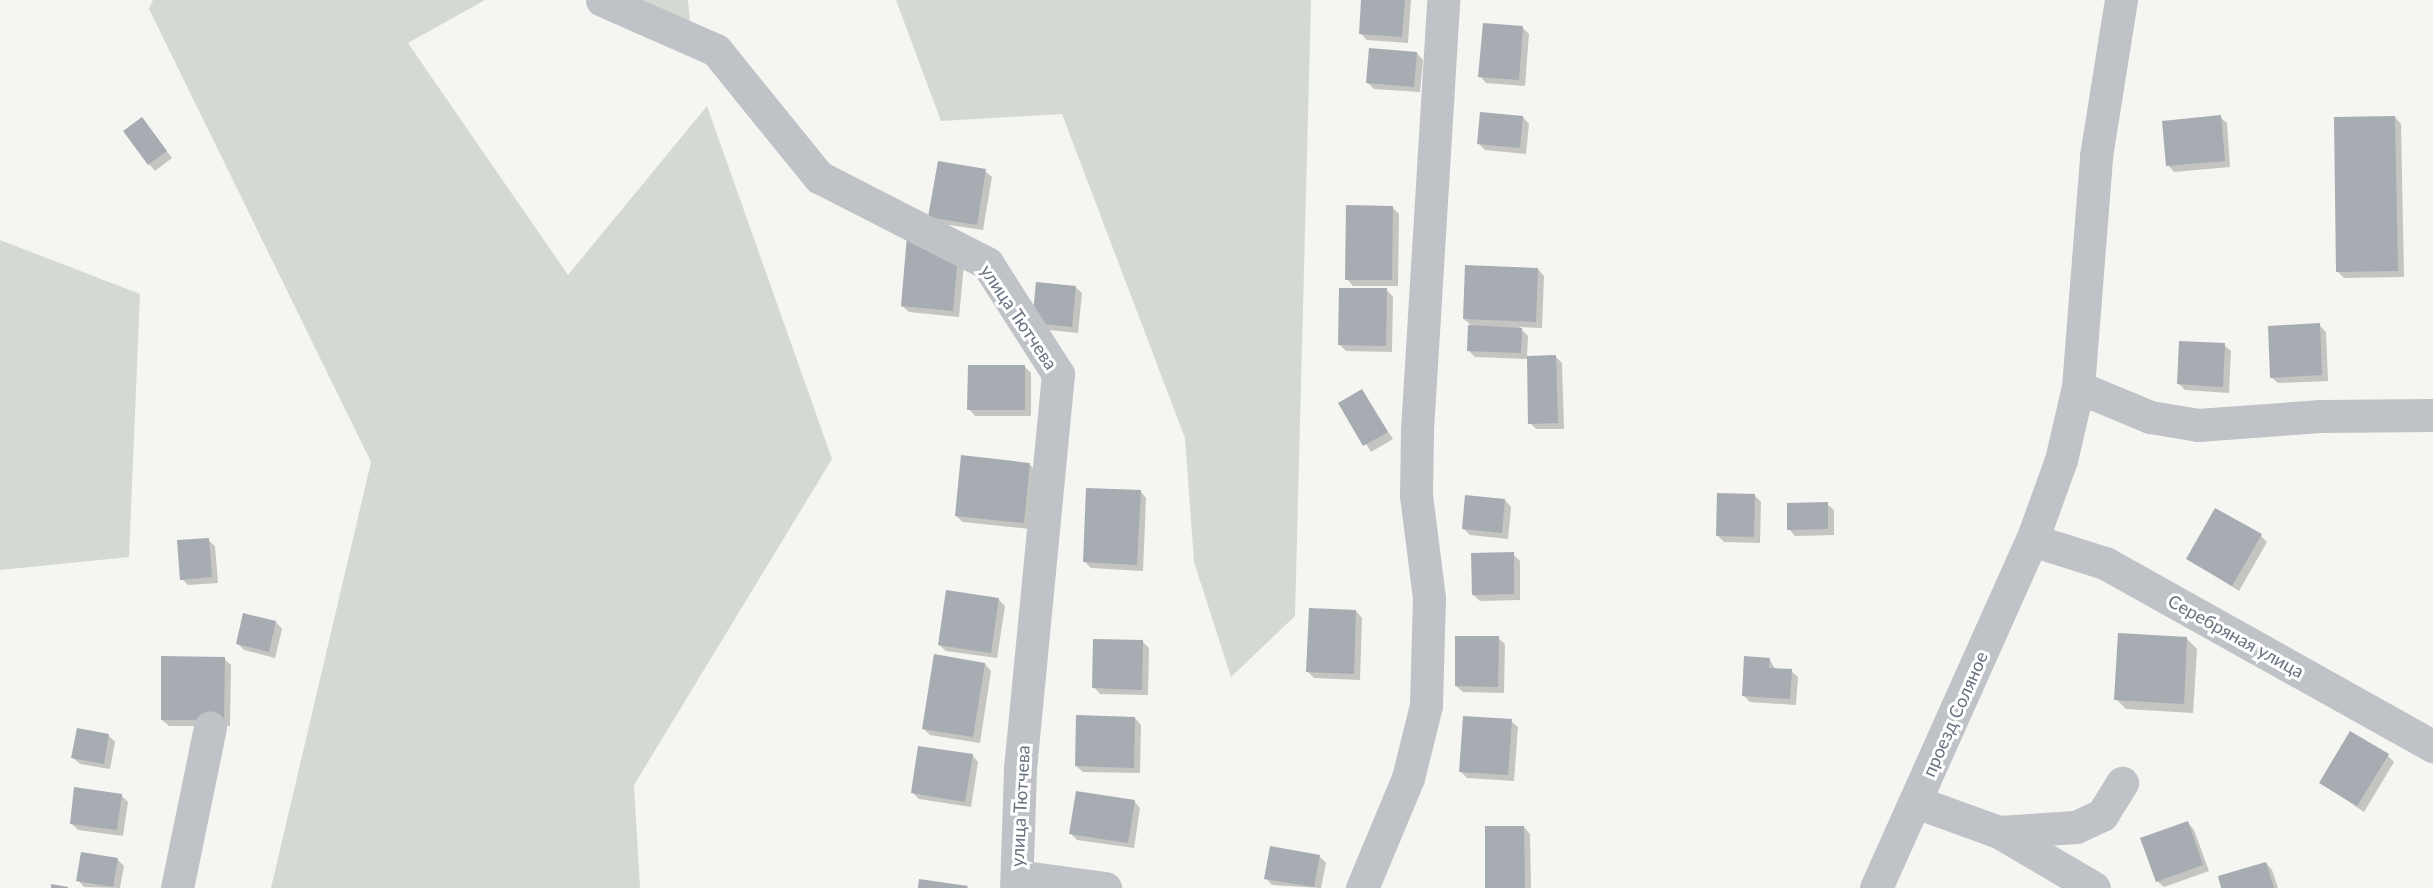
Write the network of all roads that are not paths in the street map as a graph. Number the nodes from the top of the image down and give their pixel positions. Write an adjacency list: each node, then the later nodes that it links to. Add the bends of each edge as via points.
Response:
1 (602, 0): 12 (street, улица Тютчева, via 716,50 819,177 987,263 1058,374 1020,769)
2 (1443, 0): 15 (street, via 1417,430 1416,495 1429,598 1426,705 1408,778)
3 (2121, 0): 4 (street, проезд Соляное, via 2096,156)
4 (2078, 387): 5 (street, via 2150,417 2198,425 2321,416); 6 (street, проезд Соляное, via 2061,460)
5 (2433, 415)
6 (2032, 540): 8 (street, Серебряная улица, via 2105,563); 10 (street, проезд Соляное)
7 (210, 727): 13 (street)
8 (2433, 746)
9 (2122, 783): 11 (street, via 2102,814 2076,827)
10 (1916, 802): 11 (street); 16 (street, проезд Соляное)
11 (1999, 832): 17 (street)
12 (1016, 882): 14 (street, улица Тютчева)
13 (177, 888)
14 (1105, 888)
15 (1362, 888)
16 (1876, 888)
17 (2094, 888)

